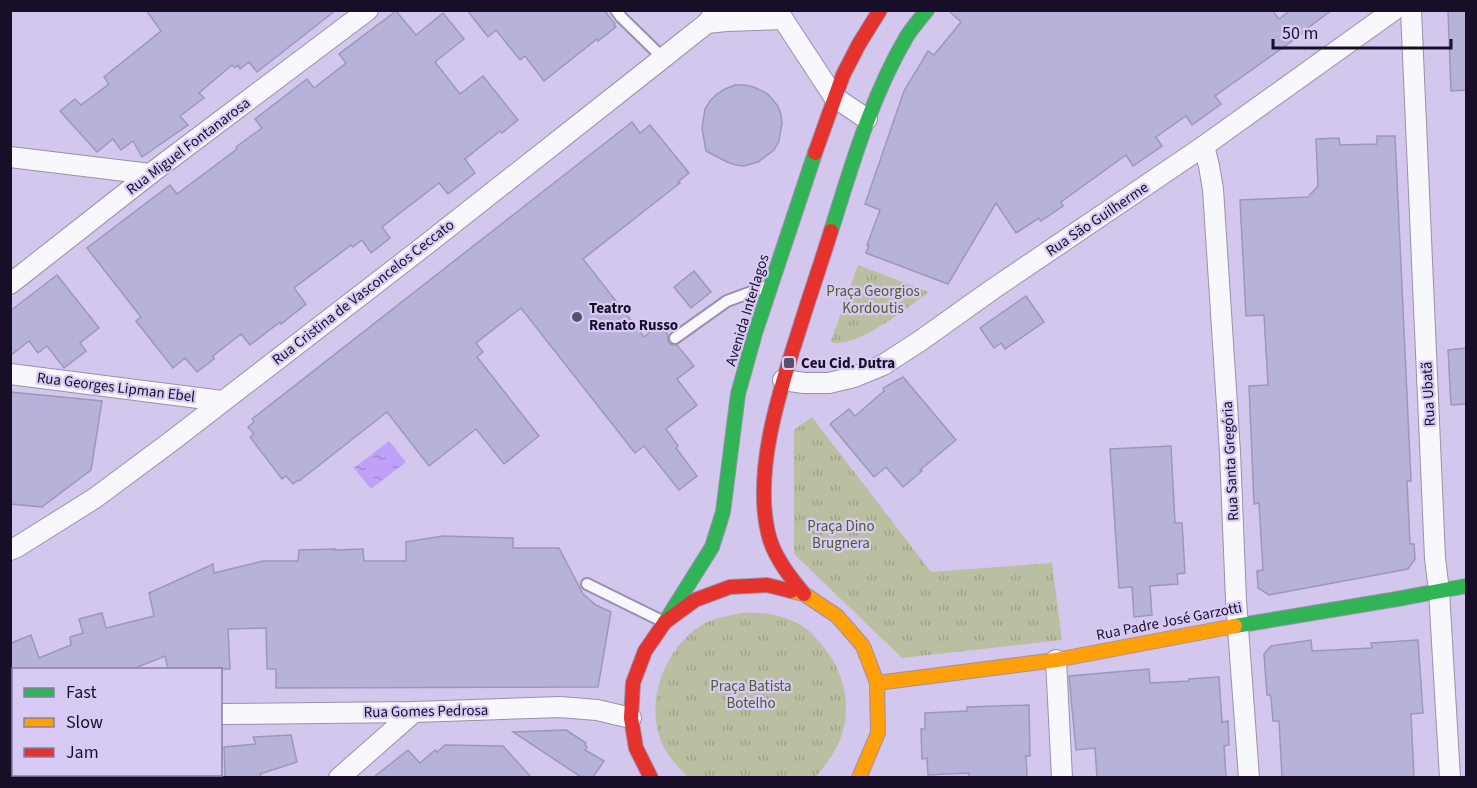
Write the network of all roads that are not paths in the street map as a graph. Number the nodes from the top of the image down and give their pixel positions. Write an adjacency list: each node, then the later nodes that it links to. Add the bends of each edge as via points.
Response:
1 (368, 10): 14 (street, Rua Miguel Fontanarosa)
2 (616, 10): 9 (lane)
3 (880, 10): 10 (main road, Avenida Interlagos)
4 (927, 10): 11 (main road, via 908,34)
5 (1394, 10): 12 (street, Rua São Guilherme)
6 (1411, 10): 24 (street, Rua Ubatã)
7 (780, 15): 8 (street, Rua Cristina de Vasconcelos Ceccato, via 726,21); 10 (street)
8 (712, 17): 9 (street, Rua Cristina de Vasconcelos Ceccato)
9 (663, 58): 20 (street, Rua Cristina de Vasconcelos Ceccato)
10 (834, 97): 11 (street); 16 (main road, Avenida Interlagos)
11 (867, 119): 19 (main road)
12 (1204, 146): 19 (street, Rua São Guilherme, via 883,365 829,383); 27 (street, Rua Santa Gregória, via 1213,189)
13 (10, 157): 14 (street)
14 (150, 174): 15 (street, Rua Miguel Fontanarosa)
15 (10, 284)
16 (771, 285): 17 (lane, via 727,301); 26 (main road, Avenida Interlagos, via 738,394 723,512 712,548)
17 (675, 338)
18 (10, 374): 20 (street, Rua Georges Lipman Ebel)
19 (783, 380): 25 (main road, via 768,455 764,518 770,542)
20 (222, 401): 21 (street, Rua Cristina de Vasconcelos Ceccato, via 95,498)
21 (10, 550)
22 (587, 584): 26 (lane)
23 (1467, 586): 24 (main road, Rua Padre José Garzotti)
24 (1439, 591): 27 (main road, Rua Padre José Garzotti); 38 (street, Rua Ubatã)
25 (804, 594): 26 (main road, via 767,585 730,587 695,600); 29 (main road, via 837,616 863,646)
26 (665, 622): 32 (main road, via 645,651 633,683)
27 (1239, 625): 28 (main road, Rua Padre José Garzotti); 37 (street, Rua Santa Gregória)
28 (1056, 660): 29 (main road, Rua Padre José Garzotti); 36 (street)
29 (877, 683): 35 (main road, via 878,733)
30 (414, 712): 31 (street, Rua Gomes Pedrosa); 32 (street, Rua Gomes Pedrosa, via 560,707); 34 (street)
31 (222, 714)
32 (631, 718): 33 (main road, via 636,748)
33 (649, 776)
34 (339, 777)
35 (859, 777)
36 (1062, 777)
37 (1249, 777)
38 (1450, 777)

